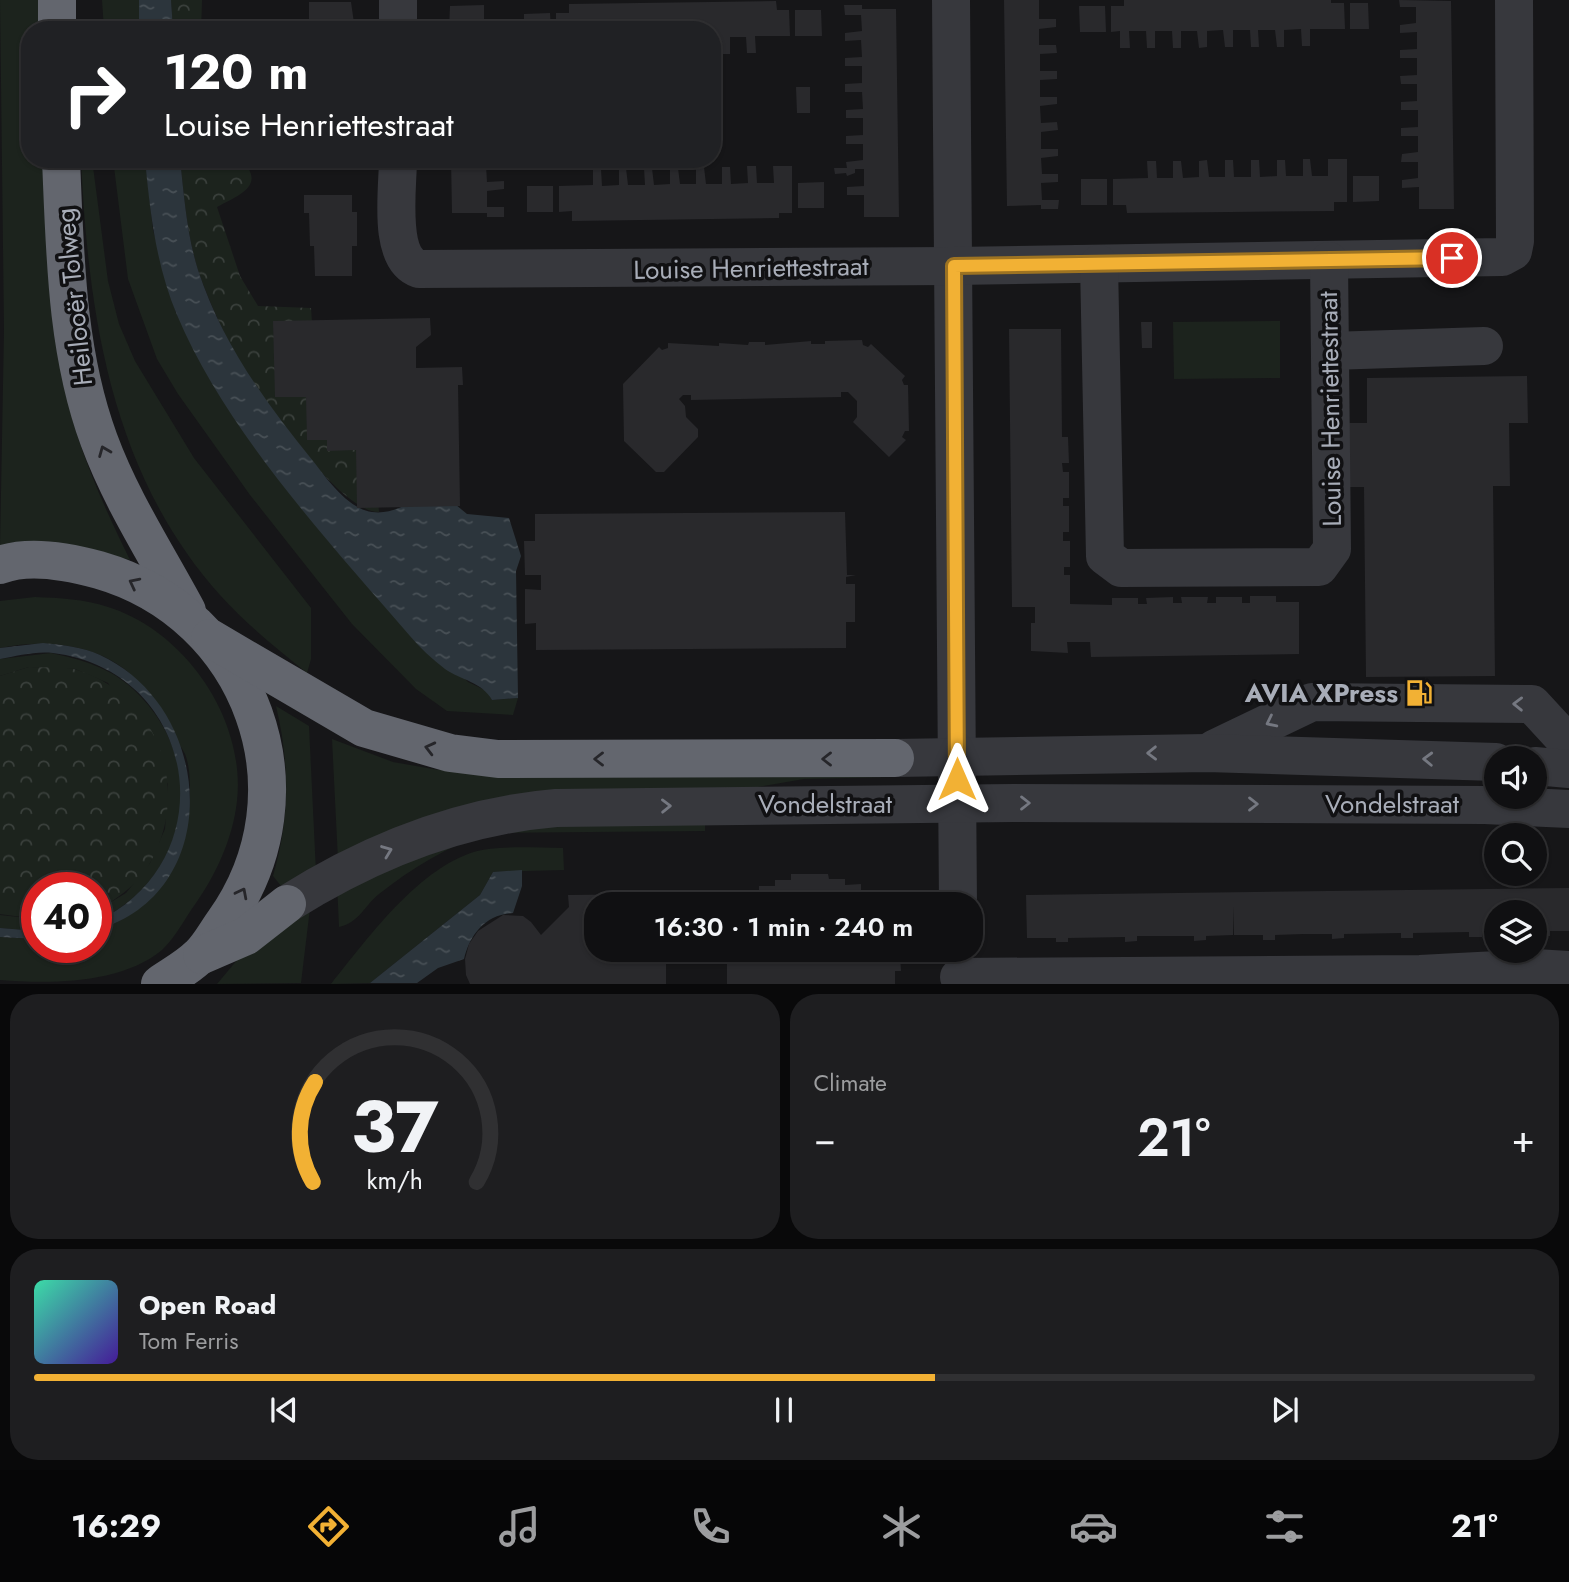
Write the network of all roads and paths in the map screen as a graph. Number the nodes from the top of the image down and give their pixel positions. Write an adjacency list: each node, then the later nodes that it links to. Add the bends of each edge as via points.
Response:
1 (57, 0): 5 (highway)
2 (398, 0): 6 (street)
3 (951, 0): 11 (street)
4 (1514, 0): 9 (street, via 1513,251 1502,257)
5 (57, 21)
6 (398, 21)
7 (62, 168): 15 (highway, Heilooër Tolweg, one-way to 7, via 114,477 85,396 68,284)
8 (398, 168): 11 (street, Louise Henriettestraat, via 398,245 406,262 419,269)
9 (1329, 261): 10 (street, Louise Henriettestraat); 13 (street, Louise Henriettestraat)
10 (1099, 264): 11 (street, Louise Henriettestraat); 13 (street, Louise Henriettestraat, via 1102,533 1105,556 1121,568 1319,567 1332,549)
11 (954, 266): 18 (street)
12 (1484, 346): 13 (street)
13 (1330, 351)
14 (0, 565): 15 (highway, one-way to 14, via 159,595 122,576 42,561)
15 (201, 629): 19 (highway, Vondelstraat, one-way to 15, via 498,759 450,753 364,728); 29 (highway, one-way to 15, via 235,907 250,878 264,827 268,784 265,752 249,701 229,663)
16 (1569, 744): 17 (street, one-way to 17, via 1532,704 1312,702)
17 (1207, 753): 18 (street, Vondelstraat, one-way to 18); 20 (street, Vondelstraat, one-way to 17)
18 (956, 756): 19 (street, Vondelstraat); 23 (street)
19 (895, 758)
20 (1484, 762)
21 (1547, 767): 22 (street)
22 (1569, 769)
23 (957, 803): 24 (street, Vondelstraat, one-way to 24, via 1471,804); 25 (street); 26 (street, Vondelstraat, one-way to 23, via 378,854 525,810)
24 (1569, 809)
25 (958, 892)
26 (287, 904): 29 (highway, Vondelstraat, via 246,936)
27 (959, 970): 28 (street, via 1420,974)
28 (1569, 970)
29 (180, 972)

